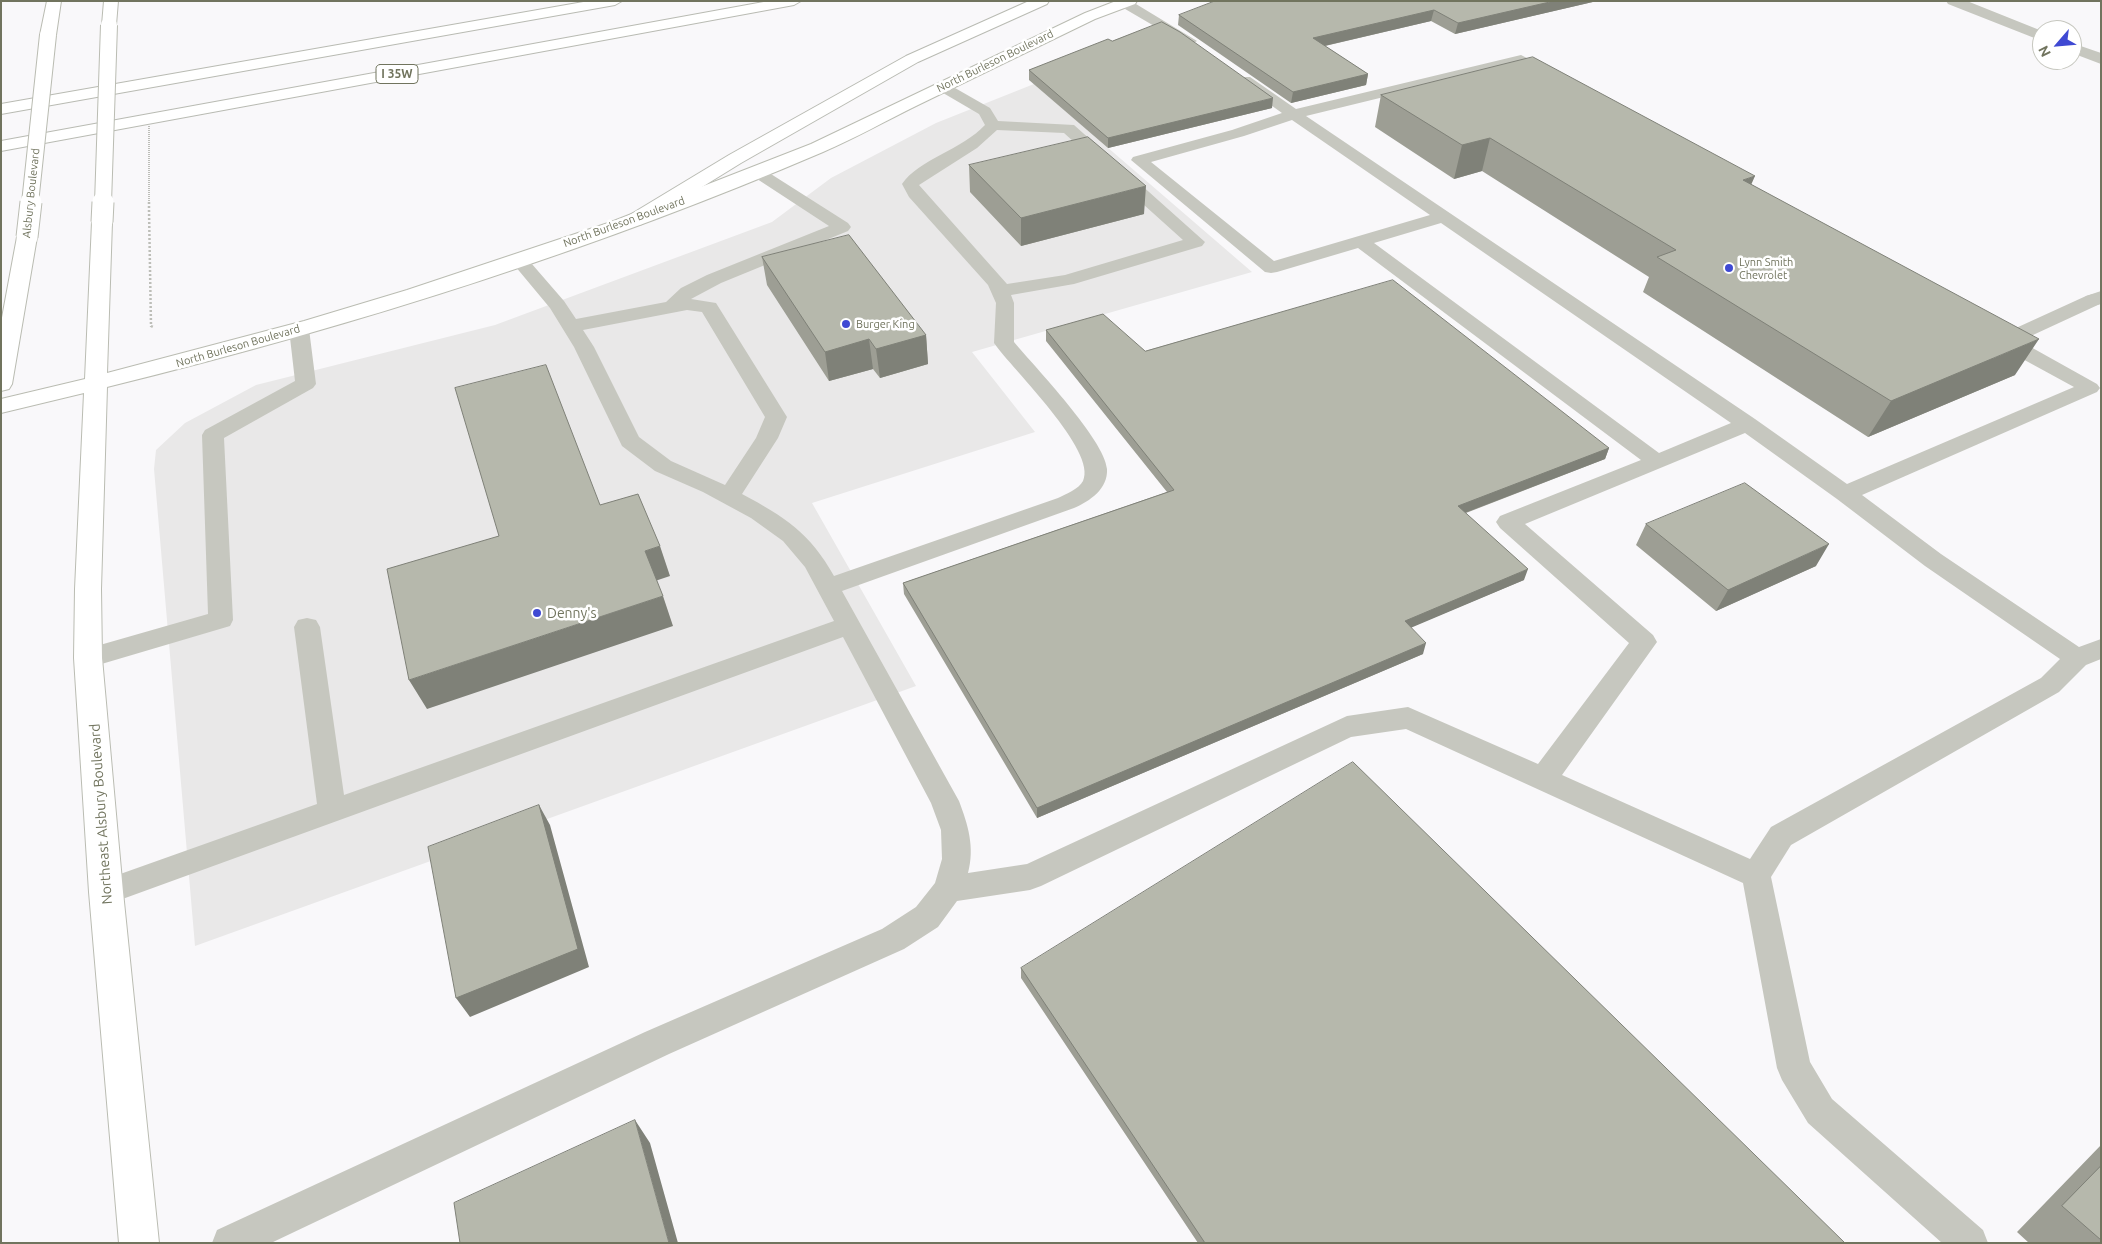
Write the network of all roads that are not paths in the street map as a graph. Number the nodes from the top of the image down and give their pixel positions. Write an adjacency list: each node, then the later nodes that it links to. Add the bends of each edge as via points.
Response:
1 (54, 1): 31 (main road, Alsbury Boulevard, bridge, via 26,238)
2 (111, 1): 32 (main road, bridge)
3 (615, 1): 15 (main road)
4 (794, 1): 18 (main road, I 35W)
5 (1042, 1): 21 (main road, via 912,59)
6 (1953, 1): 8 (street)
7 (1128, 2): 10 (lane); 14 (main road, North Burleson Boulevard, via 1090,16)
8 (2032, 32)
9 (2082, 52): 11 (street)
10 (1207, 53)
11 (2101, 59)
12 (1230, 69): 16 (lane)
13 (1565, 83): 16 (lane, via 1521,59)
14 (943, 87): 17 (lane, via 986,111); 19 (main road, North Burleson Boulevard, via 818,147)
15 (1, 109)
16 (1293, 114): 20 (lane); 22 (lane, via 1139,160 1272,268)
17 (993, 124): 24 (lane, via 976,142 910,184); 24 (lane, via 1068,128 1196,242 1068,280)
18 (1, 146)
19 (757, 172): 21 (main road, North Burleson Boulevard); 26 (lane, via 842,228 714,279 688,292)
20 (1443, 217): 22 (lane); 35 (lane)
21 (635, 220): 23 (main road, North Burleson Boulevard)
22 (1361, 242): 36 (lane)
23 (519, 260): 27 (lane, via 558,305); 28 (main road, North Burleson Boulevard)
24 (1000, 291): 39 (lane, via 1005,303 1004,343 1094,456 1097,469 1092,485 1084,494 1066,503)
25 (2097, 298): 30 (lane)
26 (674, 306): 27 (lane); 38 (lane, via 709,307 776,417 767,438)
27 (571, 326): 38 (lane, via 630,441 663,466)
28 (299, 329): 32 (main road, North Burleson Boulevard); 43 (lane, via 306,384 213,435 221,620)
29 (1987, 331): 30 (lane)
30 (2004, 341): 33 (lane)
31 (1, 384)
32 (96, 384): 34 (main road, North Burleson Boulevard); 43 (main road, Northeast Alsbury Boulevard)
33 (2096, 391): 37 (lane)
34 (1, 406)
35 (1747, 424): 36 (lane); 37 (lane)
36 (1657, 462): 44 (lane, via 1508,522 1644,642)
37 (1845, 494): 42 (lane, via 1933,560)
38 (729, 497): 39 (lane, via 759,512 791,536 814,562)
39 (828, 587): 40 (lane)
40 (850, 625): 45 (lane); 47 (lane, via 945,801 956,830 957,859)
41 (307, 627): 45 (lane)
42 (2089, 653): 46 (lane, via 2050,685 1781,836)
43 (88, 658): 48 (main road, Northeast Alsbury Boulevard)
44 (1543, 779): 46 (lane); 47 (lane, via 1408,718 1347,728 1030,877)
45 (332, 811): 48 (lane)
46 (1756, 875): 51 (lane, via 1794,1068 1820,1110)
47 (948, 889): 50 (lane, via 927,917 893,939 657,1044)
48 (106, 892): 49 (main road, Northeast Alsbury Boulevard)
49 (139, 1243)
50 (230, 1243)
51 (1970, 1243)

